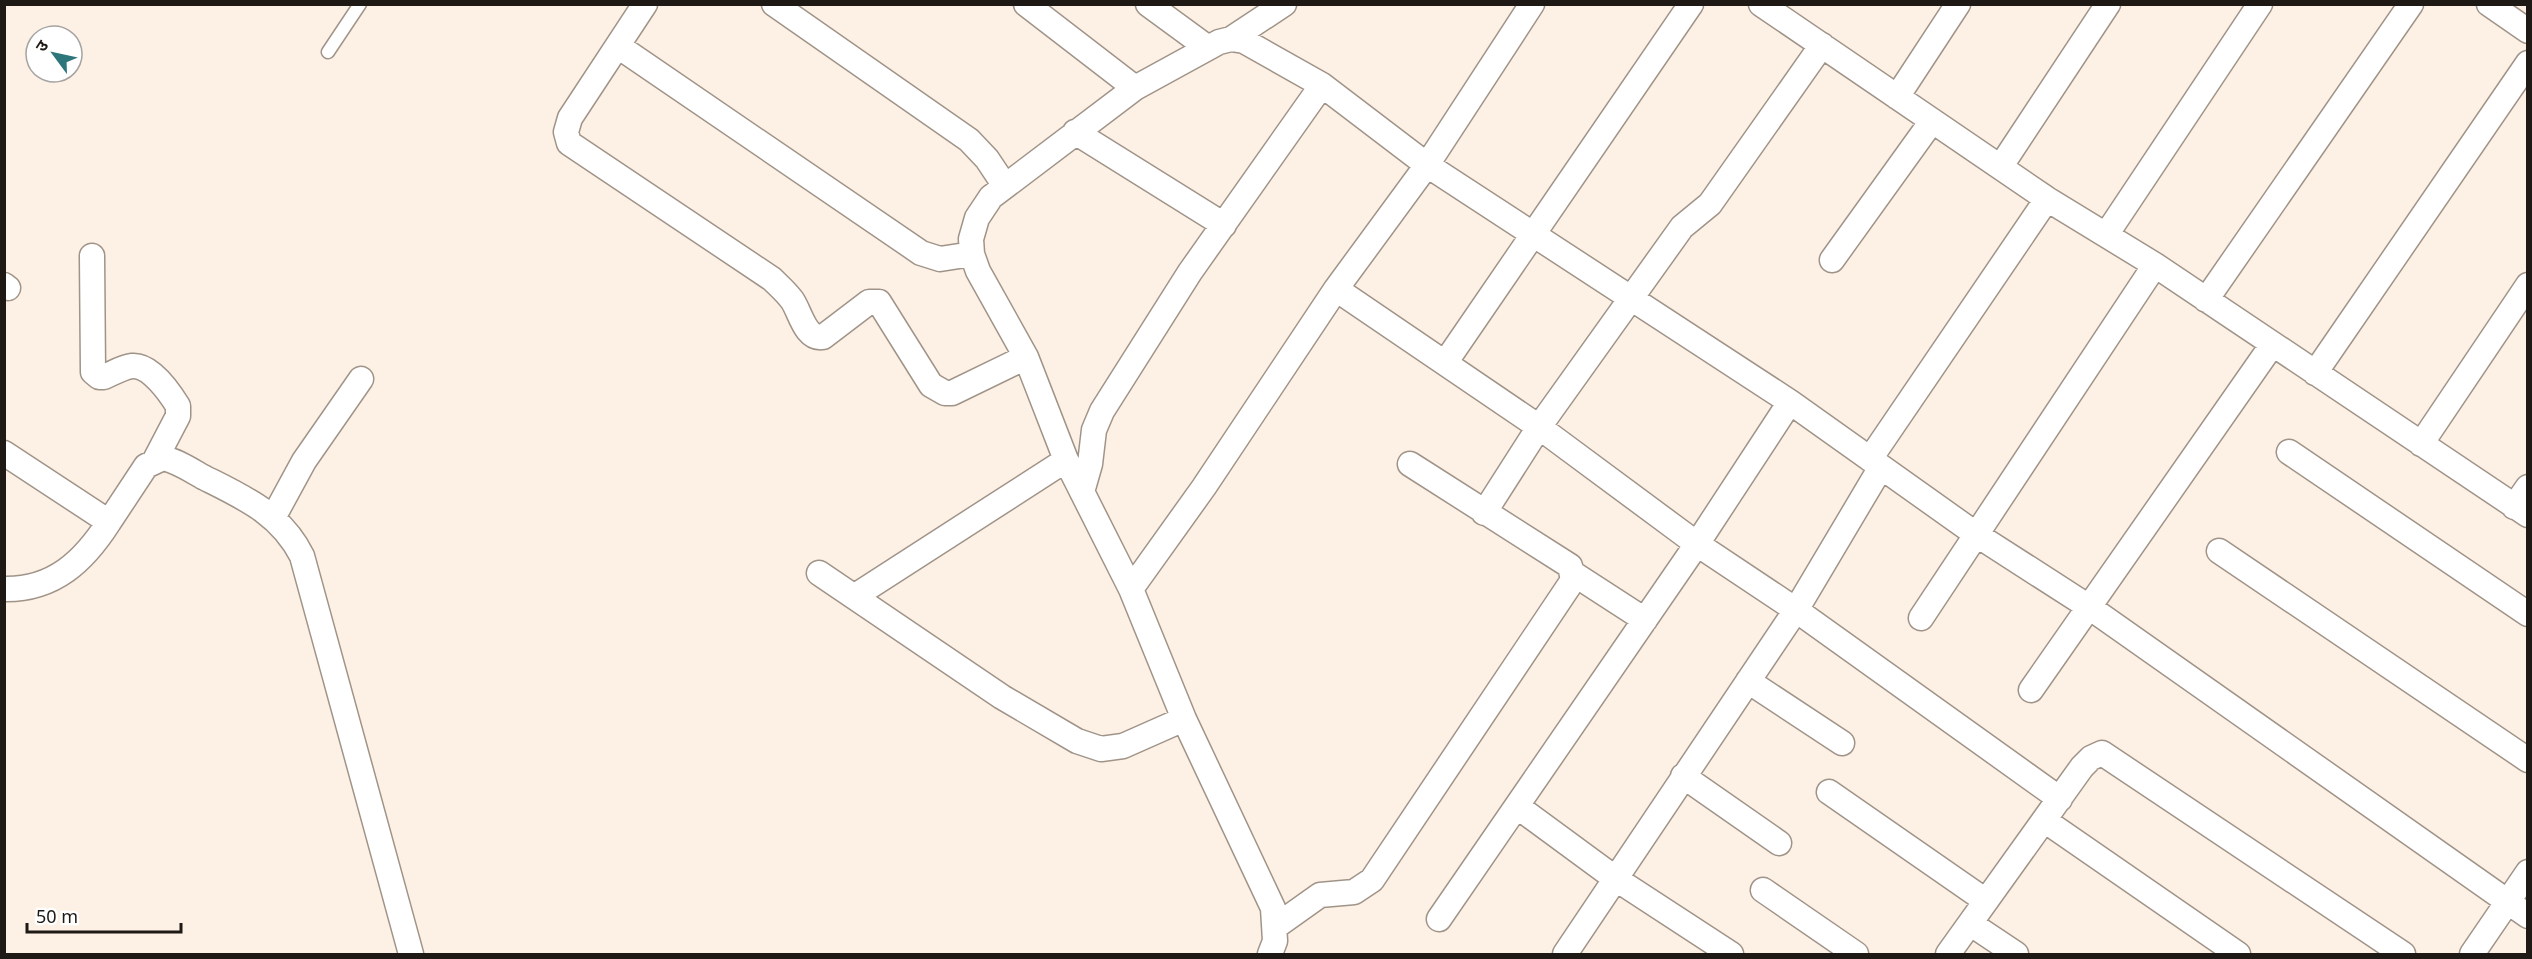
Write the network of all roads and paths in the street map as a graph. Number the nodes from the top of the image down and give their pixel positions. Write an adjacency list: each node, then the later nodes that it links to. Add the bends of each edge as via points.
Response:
1 (360, 4): 21 (lane)
2 (645, 4): 19 (street)
3 (774, 4): 30 (street, via 969,140)
4 (1026, 4): 24 (street)
5 (1148, 4): 20 (street)
6 (1284, 4): 17 (street)
7 (1532, 4): 28 (street)
8 (1690, 4): 33 (street)
9 (1761, 4): 15 (street)
10 (1958, 4): 25 (street)
11 (2108, 4): 29 (street)
12 (2260, 4): 34 (street)
13 (2410, 4): 42 (street)
14 (2489, 4): 16 (street)
15 (1792, 12): 18 (street)
16 (2528, 31)
17 (1231, 39): 20 (street); 23 (street, via 1244,41)
18 (1822, 45): 25 (street); 41 (street, via 1710,204 1682,227)
19 (618, 46): 35 (street, via 921,253 940,259); 44 (street, via 570,118 566,132 569,143 772,279 792,300 811,335 823,337 857,309 869,302 879,302 931,386 945,393)
20 (1208, 48): 24 (street)
21 (328, 52)
22 (2528, 63): 46 (street)
23 (1322, 85): 28 (street); 32 (street)
24 (1135, 88): 27 (street)
25 (1897, 97): 26 (street)
26 (1932, 121): 29 (street); 37 (street)
27 (1075, 132): 30 (street); 32 (street)
28 (1427, 165): 33 (street); 40 (street)
29 (2001, 166): 31 (street)
30 (1005, 186): 35 (street, via 991,197 977,218 971,239)
31 (2047, 199): 34 (street); 55 (street)
32 (1224, 225): 57 (street, via 1102,411 1094,430)
33 (1535, 235): 41 (street); 45 (street)
34 (2106, 235): 38 (street)
35 (972, 254): 44 (street)
36 (92, 256): 53 (street, via 92,371 104,377 140,367 178,406 178,416)
37 (1832, 260)
38 (2155, 265): 42 (street); 62 (street)
39 (2528, 285): 50 (street)
40 (1336, 289): 45 (street); 68 (street)
41 (1632, 299): 48 (street); 49 (street)
42 (2206, 300): 43 (street)
43 (2272, 345): 46 (street); 70 (street)
44 (1026, 357): 54 (street)
45 (1445, 363): 49 (street)
46 (2315, 373): 50 (street)
47 (361, 379): 60 (street, via 304,461)
48 (1790, 402): 55 (street); 63 (street)
49 (1539, 428): 59 (street); 63 (street)
50 (2421, 444): 58 (street)
51 (2289, 452): 72 (street)
52 (4, 453): 61 (street)
53 (155, 460): 60 (street, via 171,460 254,503); 61 (street, via 135,481)
54 (1066, 460): 57 (street); 69 (street)
55 (1876, 463): 62 (street); 71 (street)
56 (1410, 464): 59 (street)
57 (1082, 492): 68 (street)
58 (2523, 503)
59 (1484, 513): 66 (street, via 1570,566)
60 (273, 518): 95 (street, via 293,539 302,556)
61 (108, 522): 67 (street, via 78,564 27,588)
62 (1977, 535): 70 (street); 73 (street)
63 (1697, 544): 71 (street); 74 (street)
64 (2219, 550): 79 (street)
65 (819, 573): 69 (street)
66 (1574, 574): 74 (street); 94 (street, via 1570,587 1372,880 1354,892 1320,894)
67 (4, 589)
68 (1131, 589): 77 (street)
69 (855, 596): 77 (street, via 1002,697 1088,747 1123,746)
70 (2089, 607): 76 (street); 90 (street)
71 (1796, 610): 75 (street); 82 (street)
72 (2528, 614)
73 (1921, 618)
74 (1645, 620): 83 (street)
75 (1748, 681): 78 (street); 80 (street)
76 (2031, 690)
77 (1184, 719): 94 (street, via 1273,908)
78 (1842, 743)
79 (2528, 760)
80 (1683, 776): 85 (street); 87 (street)
81 (1829, 792): 89 (street)
82 (2060, 799): 84 (street); 103 (street, via 2091,758 2102,753 2110,755)
83 (1518, 807): 87 (street); 92 (street)
84 (2044, 820): 89 (street); 102 (street)
85 (1779, 843)
86 (2528, 872): 90 (street)
87 (1616, 879): 97 (street); 98 (street)
88 (1763, 890): 99 (street)
89 (1986, 901): 93 (street)
90 (2506, 902): 91 (street); 104 (street)
91 (2528, 916)
92 (1439, 919)
93 (1971, 924): 100 (street); 101 (street)
94 (1275, 927): 96 (street)
95 (411, 954)
96 (1270, 954)
97 (1565, 954)
98 (1731, 954)
99 (1856, 954)
100 (1948, 954)
101 (2016, 954)
102 (2238, 954)
103 (2403, 954)
104 (2472, 954)

